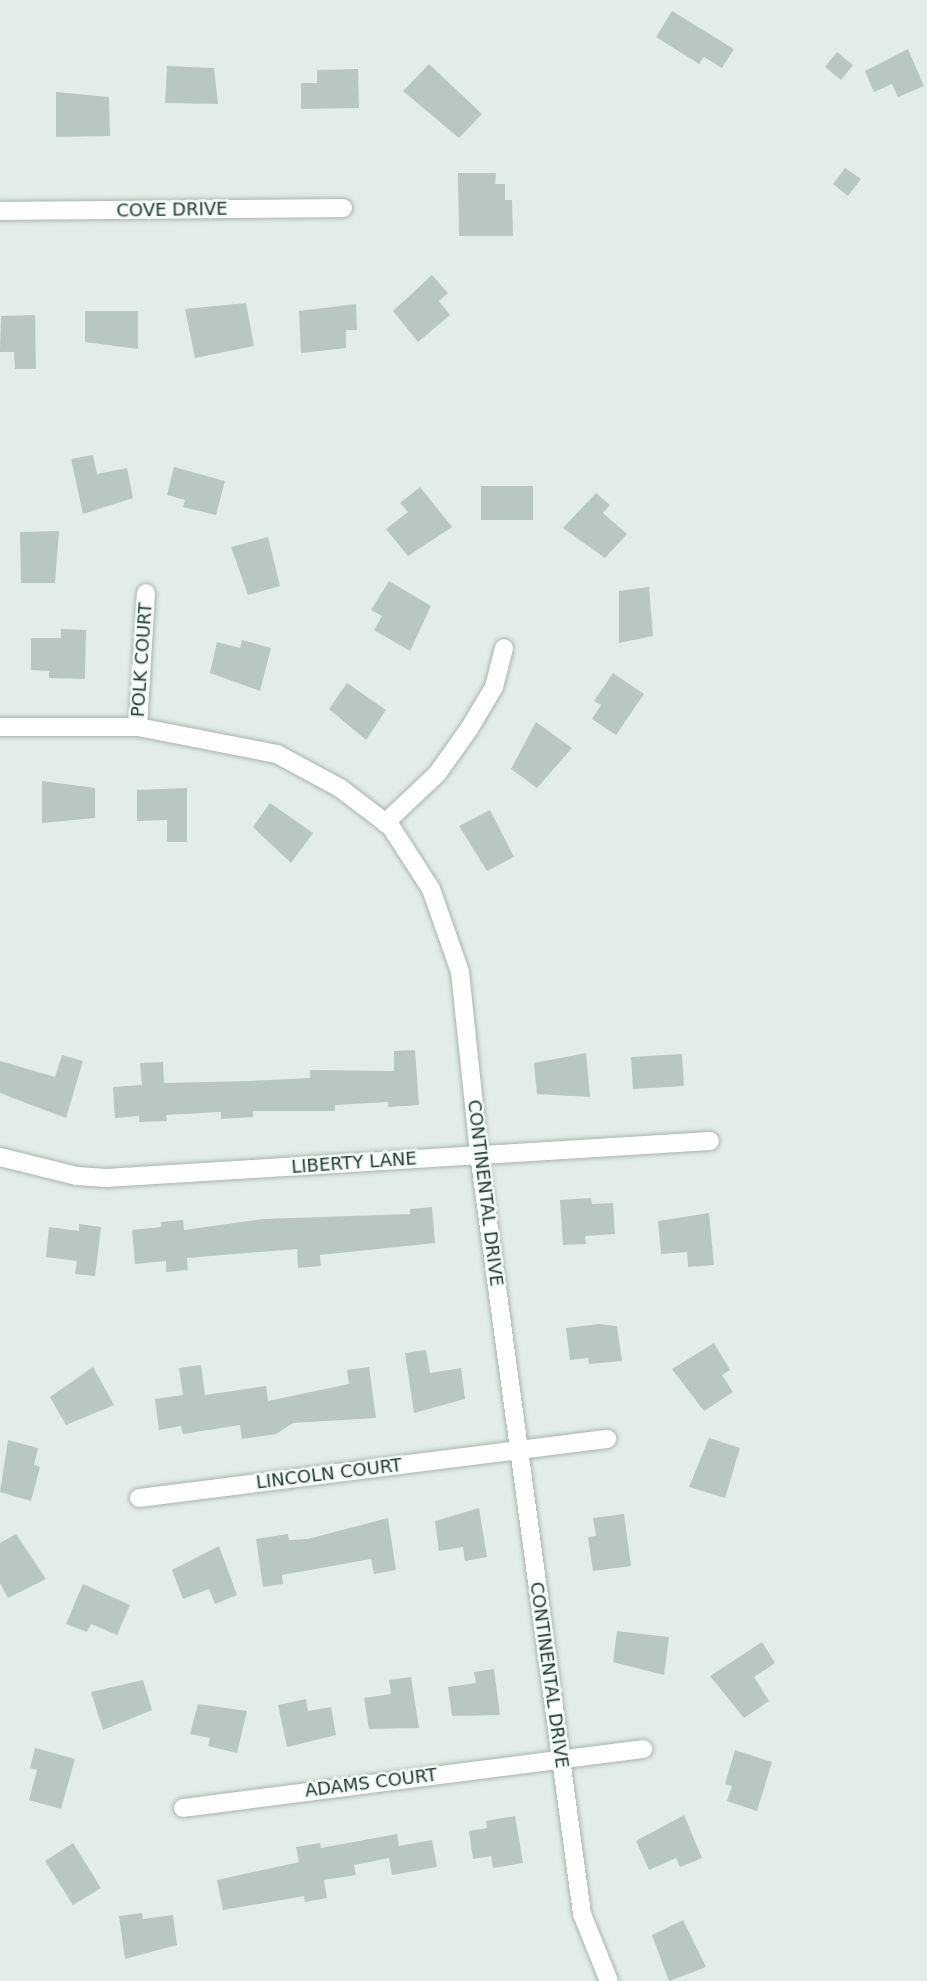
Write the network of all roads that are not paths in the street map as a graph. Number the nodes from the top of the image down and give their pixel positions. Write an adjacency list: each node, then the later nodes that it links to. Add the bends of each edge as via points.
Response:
1 (343, 208): 2 (street, COVE DRIVE)
2 (0, 211)
3 (146, 593): 6 (street, POLK COURT)
4 (504, 648): 7 (street, via 494,687 469,729 437,774)
5 (0, 727): 6 (street, CONTINENTAL DRIVE)
6 (138, 727): 7 (street, CONTINENTAL DRIVE, via 277,754 340,788)
7 (385, 823): 9 (street, CONTINENTAL DRIVE, via 431,889 452,939)
8 (710, 1141): 9 (street, LIBERTY LANE)
9 (479, 1154): 10 (street, LIBERTY LANE, via 106,1178 77,1176); 12 (street, CONTINENTAL DRIVE)
10 (0, 1157)
11 (607, 1439): 12 (street, LINCOLN COURT)
12 (519, 1450): 13 (street, LINCOLN COURT); 15 (street, CONTINENTAL DRIVE)
13 (139, 1498)
14 (643, 1749): 15 (street, ADAMS COURT)
15 (560, 1759): 16 (street, ADAMS COURT); 17 (street, CONTINENTAL DRIVE, via 582,1914)
16 (183, 1808)
17 (609, 1981)

